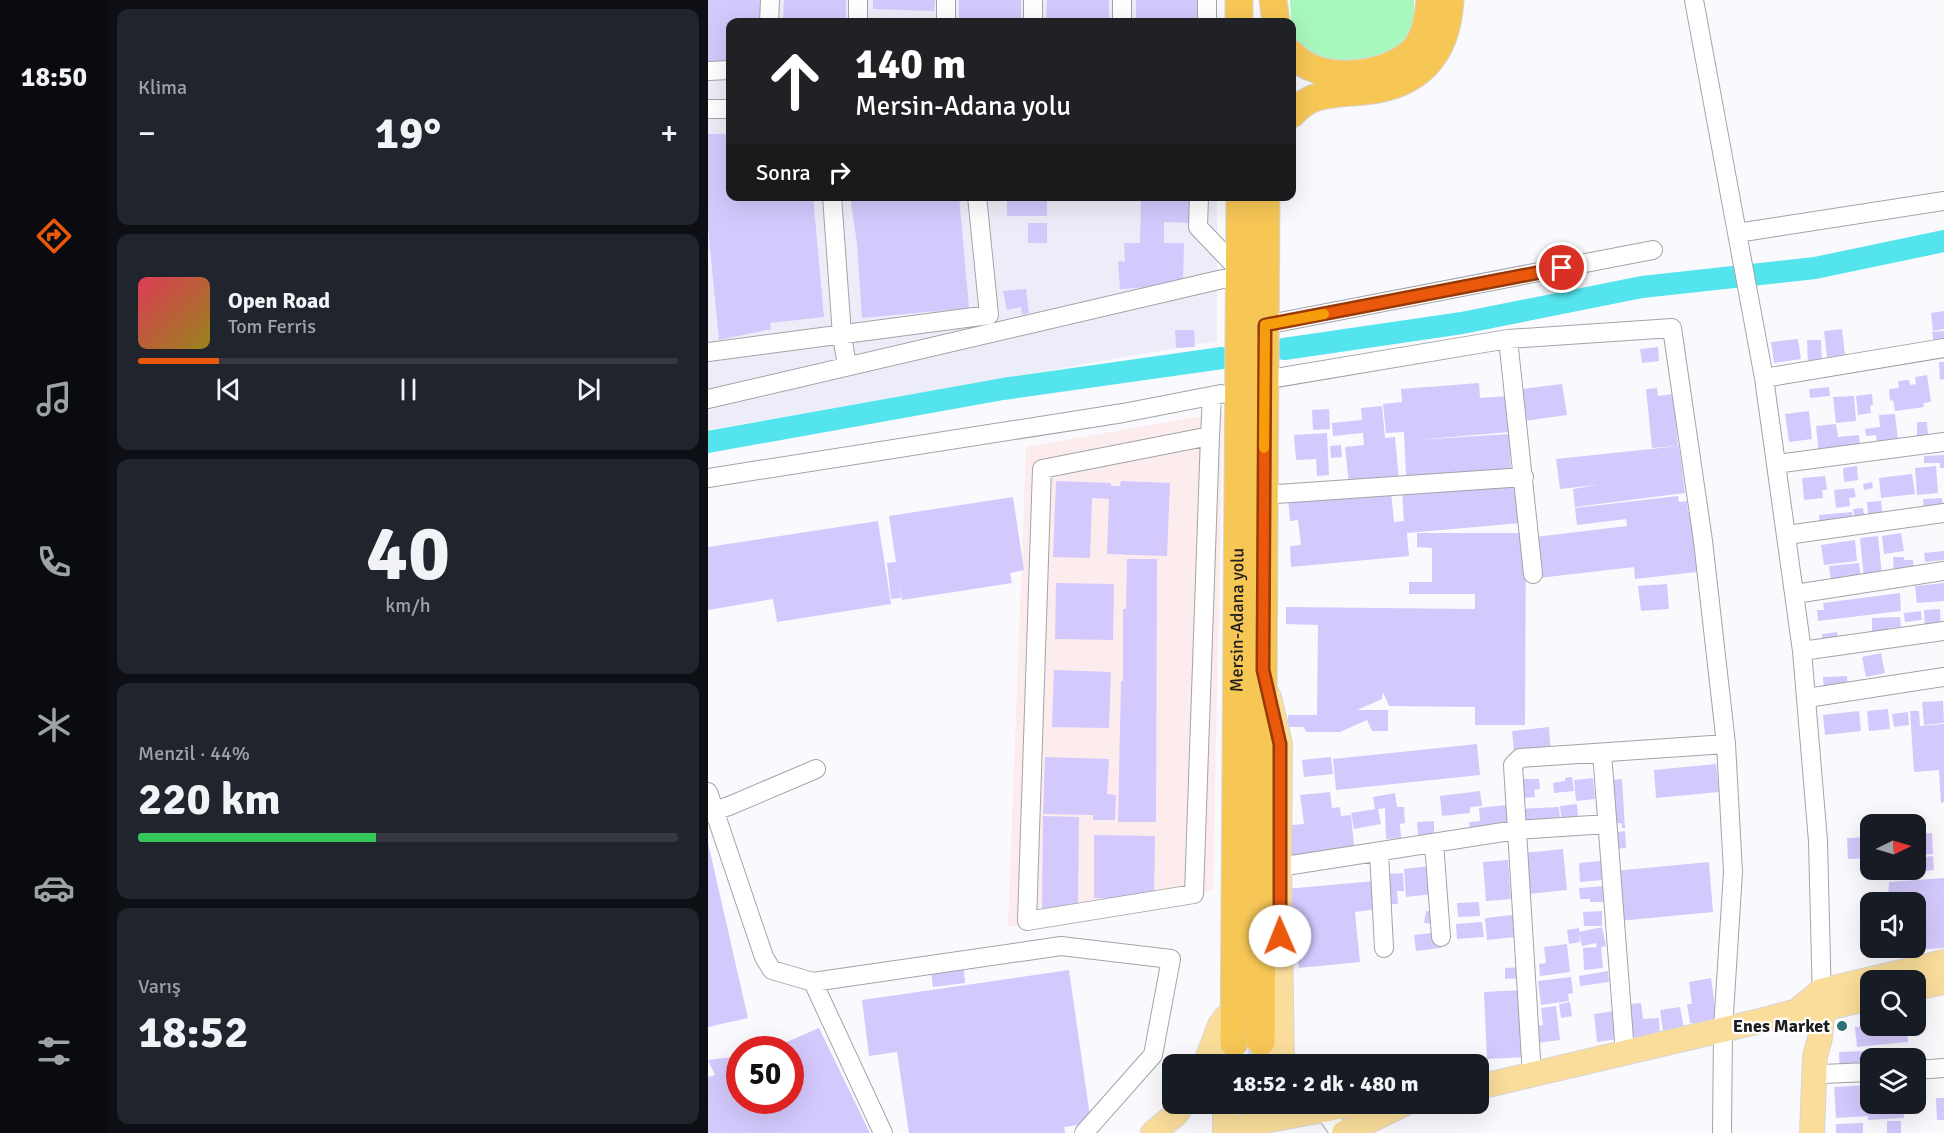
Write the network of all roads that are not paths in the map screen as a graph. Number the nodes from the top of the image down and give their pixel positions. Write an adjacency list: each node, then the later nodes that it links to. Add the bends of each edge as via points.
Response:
1 (770, 0): 13 (street)
2 (858, 0): 14 (street)
3 (946, 0): 15 (street)
4 (1033, 0): 16 (street)
5 (1122, 0): 17 (street)
6 (1207, 0): 18 (street)
7 (1239, 0): 19 (highway)
8 (1268, 0): 20 (highway)
9 (1273, 0): 21 (highway)
10 (1430, 0): 22 (highway, via 1426,29 1413,51 1392,66 1371,72 1336,73 1314,70)
11 (1450, 0): 26 (highway, via 1446,32 1434,58 1416,75 1394,87 1317,97)
12 (1694, 0): 34 (street)
13 (769, 18)
14 (858, 18)
15 (946, 18)
16 (1034, 18)
17 (1122, 18)
18 (1207, 18)
19 (1239, 18)
20 (1268, 18)
21 (1275, 18)
22 (1296, 57)
23 (726, 70): 24 (street)
24 (708, 71)
25 (726, 109): 27 (street)
26 (1296, 109)
27 (708, 110)
28 (831, 201): 38 (street)
29 (977, 201): 38 (street, via 989,315)
30 (1199, 201): 36 (street, via 1198,227)
31 (1240, 201): 36 (highway, Mersin-Adana yolu)
32 (1267, 201): 37 (highway, Mersin-Adana yolu)
33 (1944, 201): 34 (street)
34 (1737, 233): 43 (street)
35 (1653, 250): 37 (street)
36 (1240, 273): 42 (street); 45 (highway, Mersin-Adana yolu)
37 (1265, 317): 44 (highway, Mersin-Adana yolu)
38 (842, 335): 41 (street); 42 (street)
39 (1509, 339): 44 (street); 51 (street); 64 (street, via 1672,328 1703,541)
40 (1944, 348): 43 (street)
41 (708, 352)
42 (847, 366): 47 (street)
43 (1764, 378): 50 (street)
44 (1264, 380): 53 (highway, Mersin-Adana yolu)
45 (1240, 390): 46 (street); 61 (highway, Mersin-Adana yolu)
46 (1212, 396): 48 (street); 52 (street)
47 (708, 399)
48 (1210, 436): 48 (street, via 1042,469 1027,921 1194,894)
49 (1944, 442): 50 (street)
50 (1776, 464): 55 (street)
51 (1523, 477): 53 (street); 57 (street)
52 (708, 478)
53 (1264, 495): 61 (highway, Mersin-Adana yolu)
54 (1944, 513): 55 (street)
55 (1786, 535): 58 (street)
56 (1944, 571): 58 (street)
57 (1533, 574)
58 (1795, 594): 60 (street)
59 (1944, 631): 60 (street)
60 (1802, 651): 63 (street)
61 (1250, 670): 73 (main road, via 1280,744); 85 (main road, via 1226,775); 86 (highway, Mersin-Adana yolu); 87 (highway, Mersin-Adana yolu)
62 (1944, 677): 63 (street)
63 (1807, 698): 81 (street, via 1818,841)
64 (1726, 744): 65 (street); 82 (street, via 1733,872)
65 (1602, 753): 69 (street); 70 (street, via 1520,758 1513,765)
66 (816, 769): 68 (street)
67 (708, 792): 68 (street)
68 (711, 812): 77 (street, via 764,957 772,970)
69 (1607, 824): 70 (street); 84 (street)
70 (1516, 830): 71 (street); 93 (street)
71 (1434, 843): 72 (street); 74 (street)
72 (1379, 852): 73 (street); 75 (street)
73 (1279, 867): 88 (main road)
74 (1441, 938)
75 (1384, 948)
76 (1944, 962): 81 (main road)
77 (813, 982): 101 (street); 102 (street, via 1061,946 1171,959 1153,1055)
78 (1944, 982): 79 (main road)
79 (1926, 986)
80 (1860, 998): 81 (main road)
81 (1822, 1000): 82 (main road, via 1797,1011); 83 (main road)
82 (1724, 1029): 84 (main road); 107 (street)
83 (1820, 1038): 92 (main road); 108 (main road, via 1815,1056)
84 (1625, 1053): 93 (main road)
85 (1224, 1054)
86 (1224, 1054)
87 (1277, 1054)
88 (1277, 1054)
89 (1944, 1068): 90 (street)
90 (1926, 1069)
91 (1860, 1072): 92 (street)
92 (1822, 1074): 109 (main road)
93 (1532, 1076): 94 (main road)
94 (1489, 1085)
95 (1176, 1114): 103 (main road)
96 (1226, 1114): 104 (main road)
97 (1300, 1114): 100 (main road)
98 (1338, 1114): 105 (street)
99 (1383, 1114): 106 (main road)
100 (1282, 1118): 104 (main road)
101 (883, 1133)
102 (1084, 1133)
103 (1153, 1133)
104 (1227, 1133)
105 (1340, 1133)
106 (1344, 1133)
107 (1722, 1133)
108 (1812, 1133)
109 (1820, 1133)

